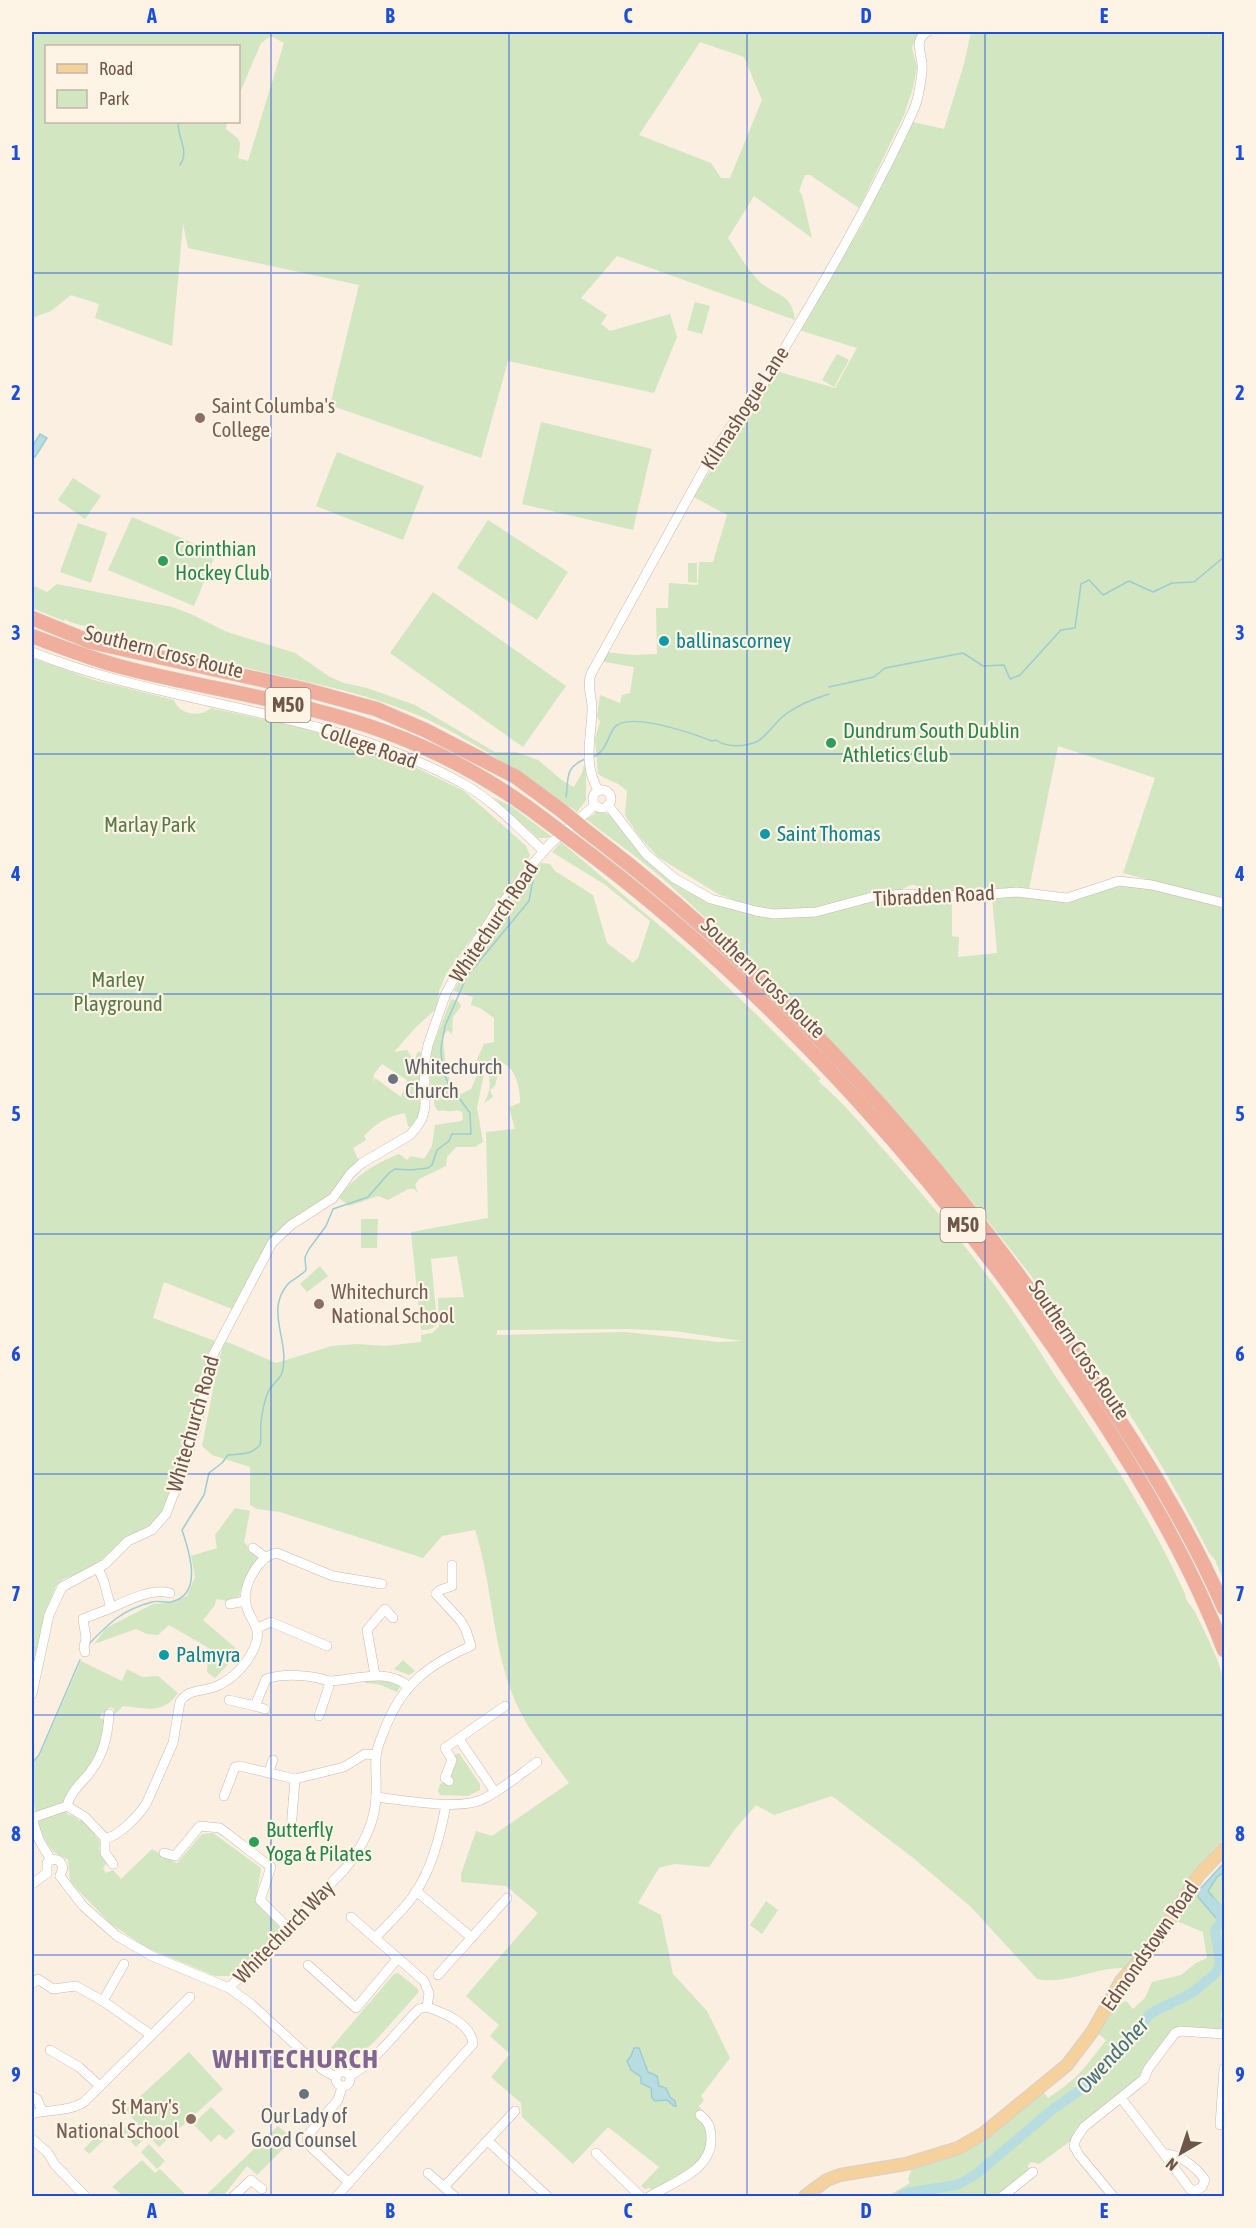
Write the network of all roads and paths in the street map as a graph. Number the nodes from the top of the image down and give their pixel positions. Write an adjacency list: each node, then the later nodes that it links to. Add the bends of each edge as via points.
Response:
1 (927, 32): 5 (street, Kilmashogue Lane, via 918,44 922,65 915,106 859,218 753,401 710,458 593,668 588,684 592,711 589,761)
2 (32, 618): 19 (highway, Southern Cross Route / M50, bridge, via 91,642 303,689 376,709 425,730 516,777 668,898 769,990 852,1075 946,1182 1042,1306 1113,1409 1174,1510)
3 (32, 636): 23 (highway, Southern Cross Route / M50, bridge, via 121,666 278,702 402,738 502,789 618,875 732,974 831,1073 938,1195 1027,1309 1117,1442 1195,1581)
4 (32, 652): 8 (street, College Road, via 140,687 311,725 394,752 482,796)
5 (598, 790): 6 (street, via 592,797); 7 (street, via 609,794)
6 (595, 805): 7 (street); 8 (street, Whitechurch Road)
7 (608, 805): 9 (street, Tibradden Road, via 646,854 674,878 711,898 774,914 816,912 872,897 903,894 964,896 1017,892 1067,898 1119,881)
8 (544, 851): 13 (street, Whitechurch Road, via 498,909 446,993 425,1055 422,1119 410,1135 362,1163 333,1198 291,1225 272,1243 213,1355 195,1432 166,1514 152,1530 128,1541)
9 (1224, 903)
10 (253, 1548): 11 (street)
11 (265, 1557): 14 (street, via 277,1553 333,1576); 16 (street, via 253,1575)
12 (452, 1565): 27 (street, Whitechurch Way, via 452,1586 436,1594 460,1620 471,1646 441,1660)
13 (98, 1568): 18 (street); 28 (street, Whitechurch Road, via 59,1591 49,1615)
14 (382, 1584)
15 (170, 1593): 18 (street, via 162,1591 130,1599)
16 (245, 1601): 17 (street); 21 (street)
17 (230, 1604)
18 (111, 1608): 24 (street, via 82,1619)
19 (1224, 1608)
20 (393, 1618): 25 (street, via 385,1609 367,1630)
21 (258, 1629): 22 (street, via 271,1622); 49 (street, via 253,1651 239,1670 218,1686 183,1697 173,1743 147,1802 142,1811 109,1839)
22 (327, 1646)
23 (1224, 1650)
24 (85, 1652)
25 (375, 1675): 26 (street); 27 (street, via 396,1677)
26 (329, 1681): 30 (street, via 310,1677 270,1678 263,1684); 34 (street)
27 (409, 1687): 36 (street, Whitechurch Way, via 392,1710)
28 (32, 1694)
29 (229, 1700): 30 (street)
30 (255, 1706): 32 (street)
31 (505, 1706): 35 (street)
32 (265, 1709)
33 (109, 1714): 46 (street, via 108,1734 100,1757 70,1796)
34 (319, 1716)
35 (459, 1739): 41 (street, via 445,1748 452,1760 445,1778); 42 (street)
36 (376, 1755): 40 (street, via 365,1754 344,1767); 44 (street, Whitechurch Way)
37 (273, 1760): 39 (street)
38 (537, 1762): 42 (street)
39 (268, 1773): 40 (street); 43 (street, via 235,1767)
40 (295, 1779): 48 (street)
41 (449, 1781)
42 (495, 1792): 45 (street, via 470,1803)
43 (224, 1796)
44 (376, 1797): 45 (street); 62 (street, Whitechurch Way, via 366,1838 358,1853)
45 (446, 1804): 59 (street, via 432,1856)
46 (67, 1806): 47 (street); 49 (street, via 85,1816)
47 (32, 1818): 52 (street)
48 (291, 1830)
49 (105, 1838): 54 (street, via 105,1854)
50 (1224, 1850): 107 (main road, Edmondstown Road, via 1199,1875 1153,1945 1121,1981 1092,2032 1067,2065 984,2133 958,2148 906,2164 840,2175)
51 (164, 1853): 55 (street, via 176,1856 201,1826 220,1828)
52 (51, 1860): 56 (street, via 46,1865); 57 (street, via 62,1863)
53 (280, 1862): 55 (street)
54 (113, 1864)
55 (271, 1867): 62 (street, via 260,1900)
56 (47, 1873): 57 (street); 58 (street)
57 (60, 1875): 70 (street, via 83,1906 117,1936 152,1956)
58 (32, 1884)
59 (416, 1891): 63 (street); 64 (street)
60 (507, 1898): 63 (street)
61 (351, 1917): 64 (street)
62 (288, 1928): 70 (street, Whitechurch Way)
63 (471, 1937): 68 (street)
64 (376, 1938): 65 (street)
65 (398, 1958): 67 (street, via 356,2008); 73 (street, via 424,1981 429,1993)
66 (124, 1964): 72 (street)
67 (308, 1965)
68 (438, 1975)
69 (32, 1984): 72 (street, via 38,1979 53,1989 76,1986)
70 (229, 1988): 79 (street)
71 (190, 1997): 75 (street)
72 (103, 2001): 75 (street)
73 (427, 2007): 78 (street, via 419,2009 372,2059); 95 (street, via 459,2022 473,2044)
74 (1224, 2034): 83 (street, via 1175,2033 1144,2079)
75 (151, 2035): 80 (street)
76 (50, 2050): 80 (street, via 79,2067)
77 (1224, 2069): 88 (street)
78 (350, 2075): 79 (street, via 344,2072); 81 (street, via 349,2085)
79 (336, 2077): 81 (street)
80 (100, 2086): 84 (street, via 75,2108)
81 (342, 2086): 95 (street, via 338,2100 307,2141)
82 (32, 2096): 84 (street)
83 (1122, 2097): 92 (street); 109 (street, via 1084,2127 1074,2146)
84 (42, 2111): 86 (street)
85 (515, 2111): 90 (street)
86 (32, 2114)
87 (700, 2115): 97 (street, via 709,2124 708,2157 701,2167)
88 (1220, 2125)
89 (32, 2139): 99 (street)
90 (488, 2141): 96 (street); 103 (street)
91 (596, 2153): 104 (street)
92 (1164, 2154): 92 (street, via 1178,2156 1201,2174 1205,2180 1202,2187 1190,2189)
93 (1033, 2172): 108 (street)
94 (428, 2174): 96 (street)
95 (349, 2183): 101 (street)
96 (444, 2187): 102 (street)
97 (663, 2188): 105 (street); 106 (street)
98 (262, 2189): 100 (street, via 251,2180)
99 (85, 2196)
100 (234, 2196)
101 (337, 2196)
102 (454, 2196)
103 (547, 2196)
104 (640, 2196)
105 (650, 2196)
106 (670, 2196)
107 (805, 2196)
108 (1003, 2196)
109 (1112, 2196)

